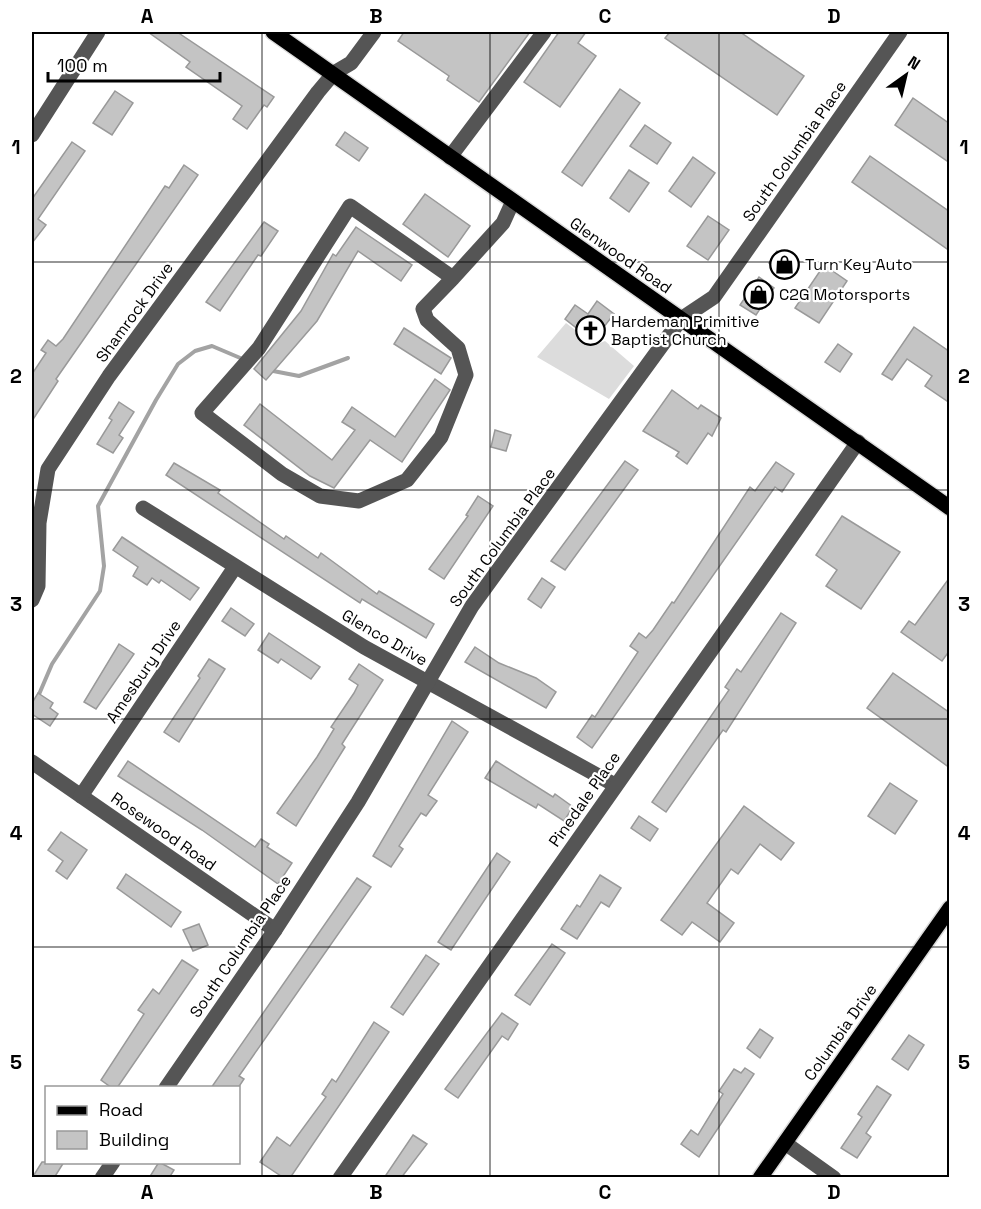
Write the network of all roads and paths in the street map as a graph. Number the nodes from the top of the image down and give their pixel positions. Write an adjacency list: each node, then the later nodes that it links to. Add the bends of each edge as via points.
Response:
1 (98, 32): 7 (street)
2 (273, 32): 6 (main road, Glenwood Road)
3 (374, 32): 6 (street, Shamrock Drive, via 351,63)
4 (544, 32): 8 (street)
5 (900, 32): 11 (street, South Columbia Place, via 714,297)
6 (334, 73): 8 (main road, Glenwood Road); 16 (street, Shamrock Drive, via 109,376 48,469 39,523 38,586)
7 (32, 135)
8 (450, 157): 9 (main road, Glenwood Road)
9 (513, 201): 10 (street, via 503,223); 11 (main road, Glenwood Road)
10 (453, 278): 10 (street, via 350,206 259,348 202,413 282,474 320,496 359,501 407,480 441,437 466,375 458,348 427,320 423,309)
11 (681, 319): 12 (main road, Glenwood Road); 17 (street, South Columbia Place, via 472,606)
12 (858, 442): 14 (main road, Glenwood Road); 19 (street, Pinedale Place)
13 (143, 508): 15 (street, Glenco Drive)
14 (950, 508)
15 (235, 567): 17 (street, Glenco Drive); 20 (street, Amesbury Drive)
16 (32, 600)
17 (426, 682): 19 (street, Glenco Drive); 22 (street, South Columbia Place, via 358,802)
18 (32, 762): 20 (street, Rosewood Road)
19 (615, 785): 27 (street, Pinedale Place)
20 (81, 796): 22 (street, Rosewood Road)
21 (950, 908): 24 (main road, Columbia Drive)
22 (275, 930): 23 (street, South Columbia Place)
23 (166, 1086)
24 (785, 1143): 28 (main road, Columbia Drive); 29 (street)
25 (111, 1164): 26 (street)
26 (102, 1178)
27 (340, 1178)
28 (760, 1178)
29 (834, 1178)

